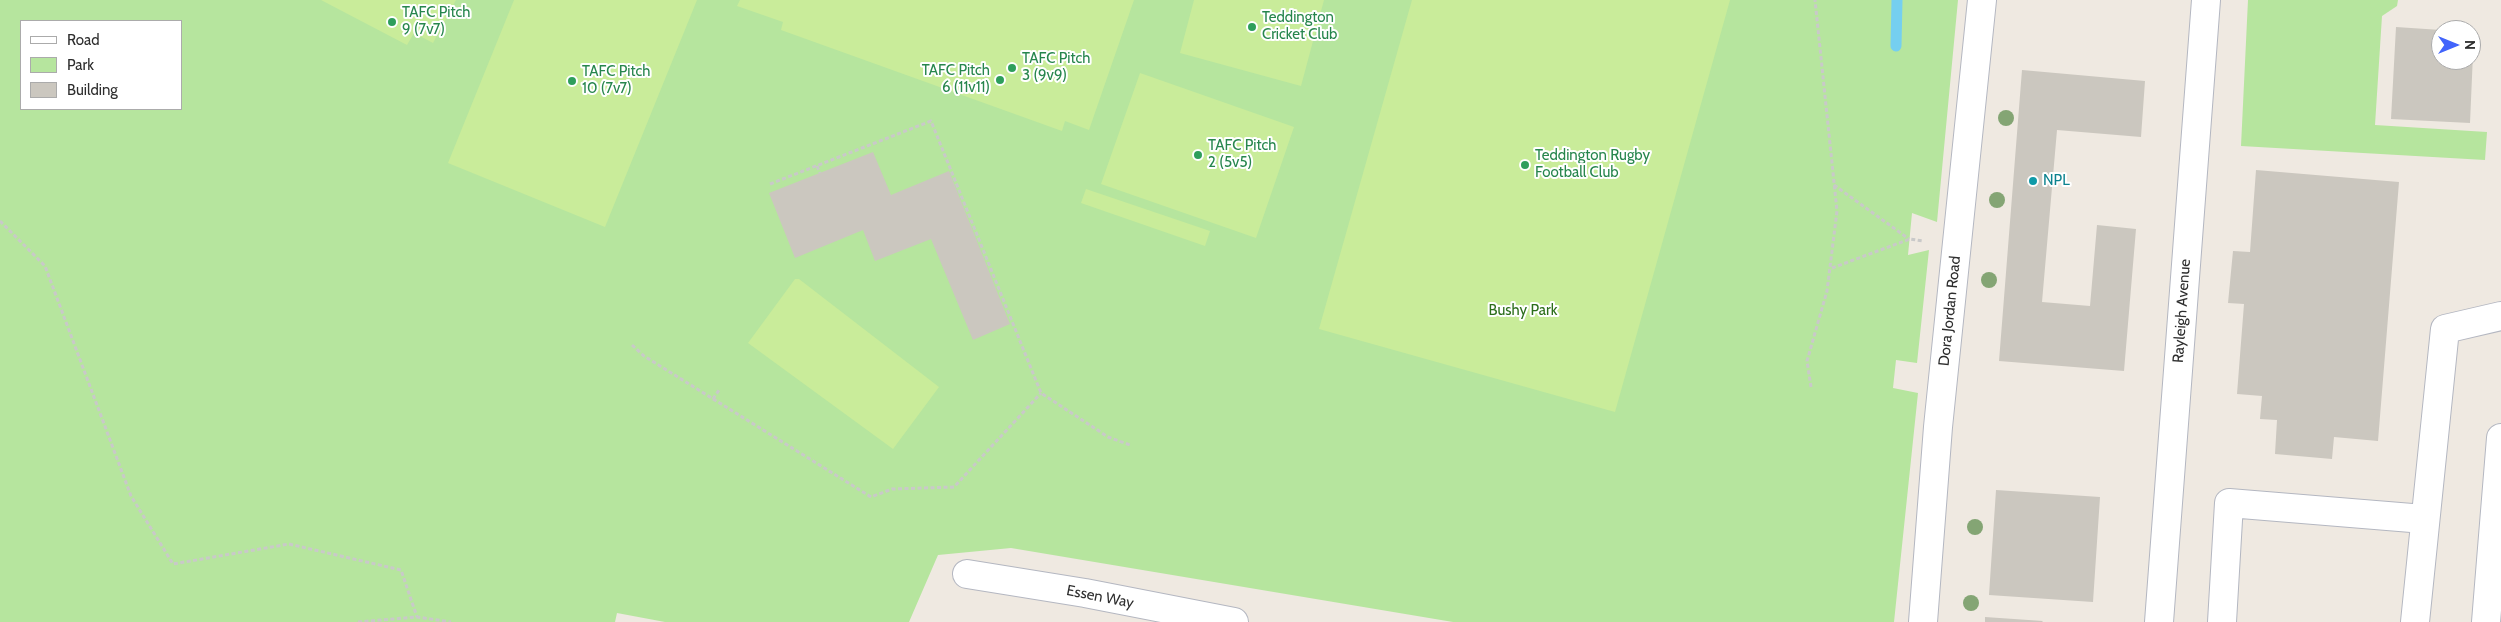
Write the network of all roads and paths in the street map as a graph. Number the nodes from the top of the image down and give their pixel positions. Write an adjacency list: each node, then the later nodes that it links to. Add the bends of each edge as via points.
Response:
1 (1815, 0): 7 (path)
2 (1982, 0): 10 (street, Dora Jordan Road)
3 (2206, 0): 27 (street, Rayleigh Avenue)
4 (817, 166): 5 (path); 6 (path); 16 (path, via 931,121)
5 (820, 173)
6 (770, 184)
7 (1834, 185): 9 (path); 11 (path, via 1837,211)
8 (0, 221): 22 (path, via 45,266 131,496 173,564 289,544 400,570)
9 (1910, 240): 10 (path); 11 (path)
10 (1957, 243): 26 (street, Dora Jordan Road)
11 (1832, 268): 14 (path, via 1807,361)
12 (2501, 316): 20 (street, via 2445,329)
13 (632, 345): 17 (path)
14 (1811, 387)
15 (718, 390): 17 (path)
16 (1042, 393): 17 (path, via 954,487 892,489 871,497); 19 (path, via 1108,437)
17 (713, 399)
18 (2501, 438): 30 (street)
19 (1130, 445)
20 (2424, 519): 28 (street, via 2229,503); 29 (street)
21 (966, 574): 25 (street, Essen Way)
22 (417, 617): 23 (path); 24 (path)
23 (358, 622)
24 (451, 622)
25 (1234, 622)
26 (1923, 622)
27 (2159, 622)
28 (2222, 622)
29 (2415, 622)
30 (2486, 622)

